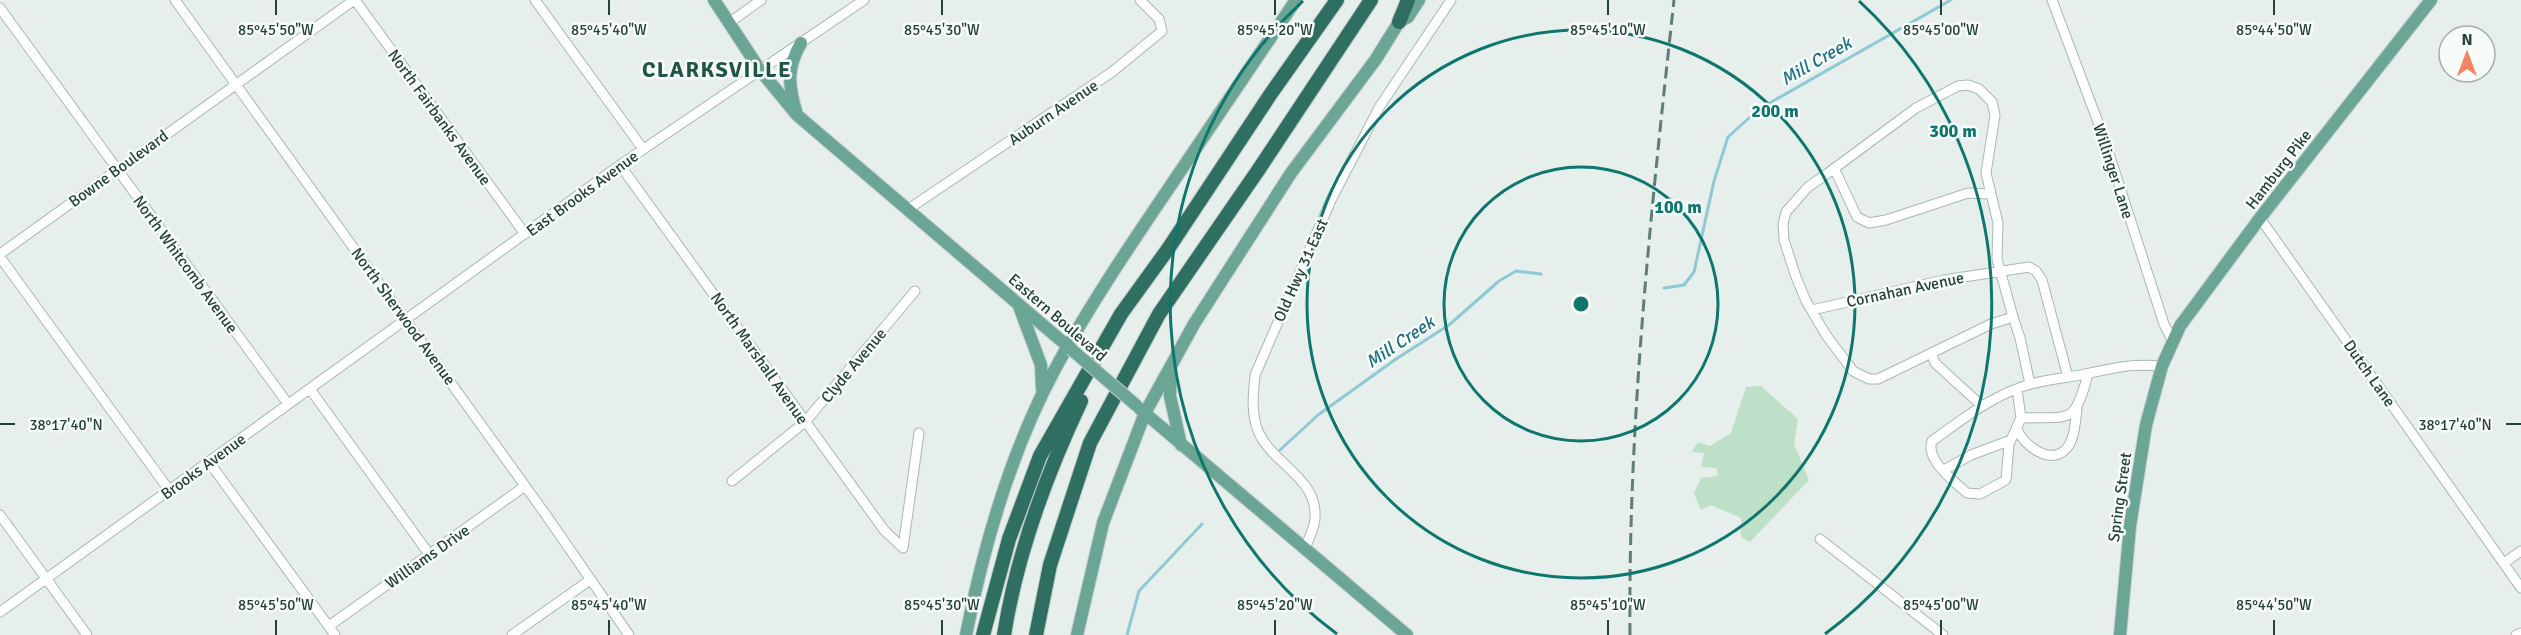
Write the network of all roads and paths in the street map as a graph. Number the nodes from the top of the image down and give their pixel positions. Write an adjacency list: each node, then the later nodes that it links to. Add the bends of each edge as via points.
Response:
1 (175, 0): 21 (street, North Sherwood Avenue)
2 (354, 0): 21 (street, Bowne Boulevard); 30 (street, North Fairbanks Avenue)
3 (536, 0): 23 (street)
4 (714, 0): 18 (main road, Eastern Boulevard)
5 (761, 0): 18 (street)
6 (864, 0): 19 (street, East Brooks Avenue)
7 (1140, 0): 28 (street, Auburn Avenue, via 1159,19 1162,31 1112,72)
8 (1296, 0): 40 (main road, via 1106,280)
9 (1337, 0): 36 (highway)
10 (1371, 0): 84 (highway, via 1160,314 1090,443 1050,565)
11 (1408, 0): 17 (highway)
12 (1419, 0): 17 (main road)
13 (1452, 0): 67 (street, Old Hwy 31 East, via 1401,71 1359,146 1300,268 1255,375 1252,398 1258,430 1280,461 1305,484 1315,504 1316,520)
14 (2052, 0): 39 (street, Willinger Lane)
15 (2431, 0): 29 (main road, Hamburg Pike)
16 (0, 8): 26 (street, North Whitcomb Avenue)
17 (1399, 22): 42 (main road, via 1291,173)
18 (729, 23): 20 (main road, Eastern Boulevard)
19 (801, 44): 20 (street, East Brooks Avenue); 22 (main road, via 789,76)
20 (760, 70): 22 (main road, Eastern Boulevard); 23 (street, East Brooks Avenue)
21 (237, 85): 26 (street, Bowne Boulevard); 38 (street, North Sherwood Avenue)
22 (797, 115): 28 (main road, Eastern Boulevard)
23 (643, 149): 24 (street, East Brooks Avenue)
24 (620, 165): 30 (street, East Brooks Avenue); 55 (street, North Marshall Avenue)
25 (1834, 168): 27 (street, via 1857,217 1869,223 1968,193); 27 (street, via 1916,108 1948,89 1968,85 1986,94 1995,115 1986,173); 35 (street, via 1792,202 1783,224 1796,277)
26 (117, 169): 31 (street, Bowne Boulevard); 50 (street, North Whitcomb Avenue)
27 (1990, 194): 32 (street, via 1998,223)
28 (907, 210): 34 (main road, Eastern Boulevard)
29 (2260, 218): 39 (main road, Hamburg Pike, via 2193,306); 70 (street, Dutch Lane)
30 (525, 234): 38 (street, East Brooks Avenue)
31 (0, 255): 64 (street)
32 (1999, 271): 35 (street, Cornahan Avenue, via 1910,286); 37 (street); 45 (street, Cornahan Avenue, via 2029,267 2042,280)
33 (915, 291): 55 (street, Clyde Avenue)
34 (1019, 304): 40 (main road, Eastern Boulevard); 49 (main road, via 1041,365)
35 (1812, 310): 41 (street, via 1838,354 1853,371 1869,379 1878,379)
36 (1121, 314): 82 (highway, via 1040,456 1009,539); 83 (highway, via 1053,461 1027,538)
37 (2013, 317): 41 (street); 46 (street)
38 (407, 320): 47 (street, Brooks Avenue); 63 (street, North Sherwood Avenue)
39 (2173, 342): 43 (main road, Hamburg Pike)
40 (1070, 347): 49 (main road); 52 (main road, Eastern Boulevard, bridge)
41 (1932, 354): 51 (street, via 1935,363)
42 (1172, 364): 52 (main road); 59 (main road, via 1170,396)
43 (2162, 366): 44 (street, via 2124,364); 88 (main road, Spring Street, via 2146,425 2130,526)
44 (2088, 374): 45 (street); 53 (street)
45 (2068, 377): 46 (street)
46 (2030, 384): 48 (street)
47 (310, 389): 50 (street, Brooks Avenue); 69 (street)
48 (2017, 389): 51 (street); 54 (street)
49 (1041, 399): 81 (main road, via 998,508)
50 (288, 404): 60 (street, Brooks Avenue)
51 (1982, 406): 61 (street, via 1932,441 1932,458)
52 (1141, 409): 59 (main road, Eastern Boulevard); 85 (main road, via 1103,523)
53 (2077, 410): 54 (street, via 2057,418); 56 (street, via 2070,442 2056,454 2029,447)
54 (2021, 418): 56 (street)
55 (805, 422): 57 (street, North Marshall Avenue, via 884,530 903,548); 62 (street, Clyde Avenue)
56 (2017, 429): 58 (street)
57 (919, 433)
58 (2011, 440): 61 (street); 61 (street, via 2006,480 1980,494 1966,493)
59 (1181, 445): 67 (main road, Eastern Boulevard)
60 (209, 462): 64 (street, Brooks Avenue); 75 (street)
61 (1944, 470)
62 (732, 481)
63 (525, 486): 69 (street, Williams Drive); 72 (street, North Sherwood Avenue)
64 (169, 490): 71 (street, Brooks Avenue)
65 (0, 515): 71 (street)
66 (1821, 538): 87 (street)
67 (1305, 549): 86 (main road, Eastern Boulevard)
68 (2521, 551): 70 (street)
69 (429, 555): 75 (street, Williams Drive)
70 (2504, 563): 73 (street, Dutch Lane)
71 (46, 578): 74 (street, Brooks Avenue); 77 (street)
72 (590, 580): 79 (street); 80 (street, North Sherwood Avenue)
73 (2521, 588)
74 (0, 612)
75 (329, 626): 78 (street)
76 (2521, 633): 89 (street)
77 (87, 635)
78 (335, 635)
79 (512, 635)
80 (629, 635)
81 (966, 635)
82 (984, 635)
83 (1004, 635)
84 (1036, 635)
85 (1077, 635)
86 (1407, 635)
87 (1943, 635)
88 (2120, 635)
89 (2516, 635)

